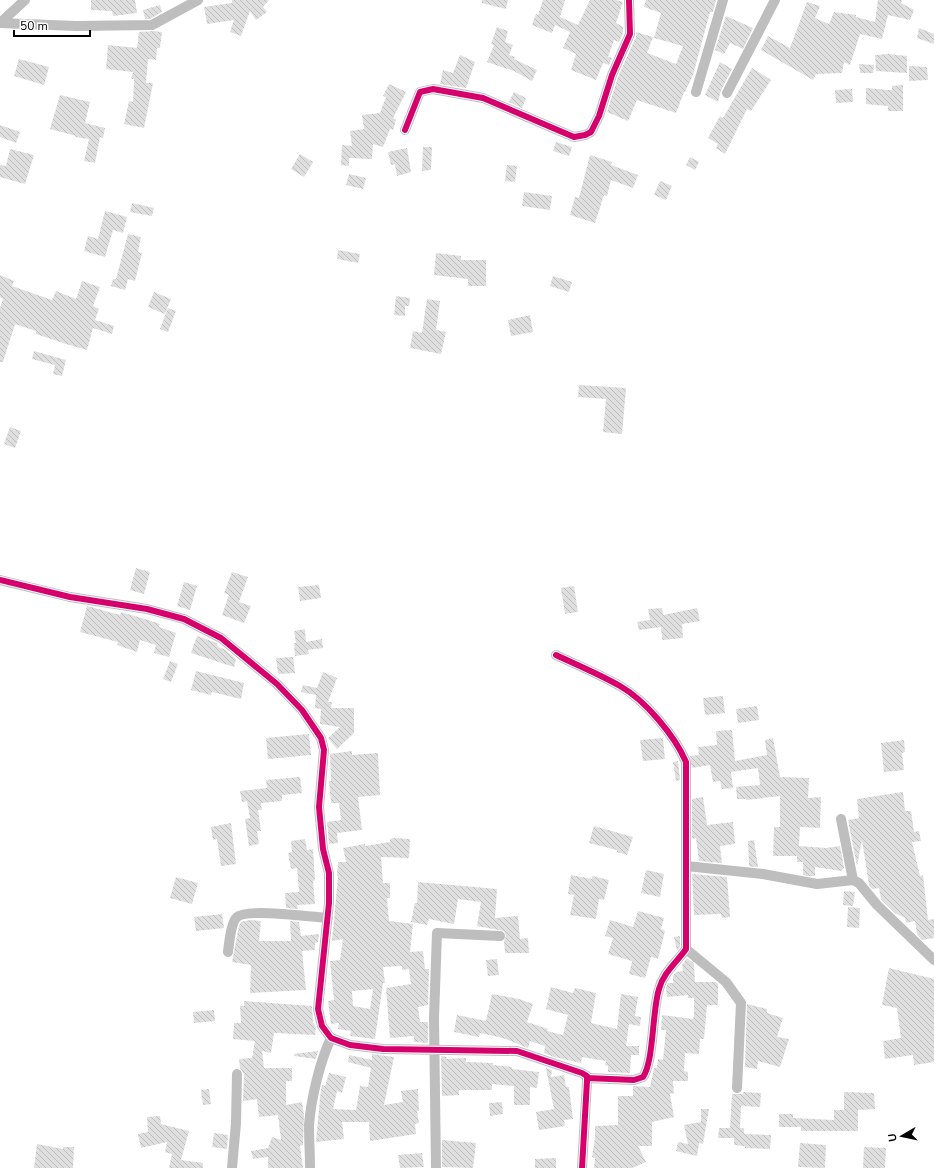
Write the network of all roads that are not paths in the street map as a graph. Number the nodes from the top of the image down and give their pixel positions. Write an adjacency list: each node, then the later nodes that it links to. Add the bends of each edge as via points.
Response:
1 (25, 0): 6 (street)
2 (198, 0): 6 (street, via 152,25)
3 (629, 0): 9 (street, via 628,43 612,75 599,116 591,132 586,135 574,137 483,98 433,89 420,92)
4 (723, 0): 7 (street)
5 (775, 0): 8 (street)
6 (0, 23)
7 (696, 92)
8 (727, 93)
9 (405, 130)
10 (0, 580): 15 (street, via 184,619 221,638 277,684 302,710 321,738 324,763 319,807 323,849 329,873)
11 (556, 655): 13 (street, via 621,686 651,712 682,752 686,762)
12 (841, 820): 14 (street)
13 (686, 866): 14 (street, via 763,874 818,884); 17 (street)
14 (853, 880): 19 (street, via 859,882 877,904)
15 (328, 918): 18 (street, via 243,913 234,921); 20 (street, via 318,1009 322,1026)
16 (500, 936): 21 (street, via 437,933)
17 (686, 949): 23 (street, via 668,971 659,989 646,1074 643,1078); 24 (street, via 726,982 740,1003)
18 (228, 952)
19 (934, 960)
20 (331, 1038): 21 (street, via 350,1045 384,1049); 26 (street, via 323,1056 313,1097 309,1124)
21 (435, 1049): 23 (street, via 517,1051 582,1073); 27 (street)
22 (237, 1074): 25 (street)
23 (587, 1078): 28 (street)
24 (737, 1088)
25 (232, 1168)
26 (310, 1168)
27 (436, 1168)
28 (582, 1168)

